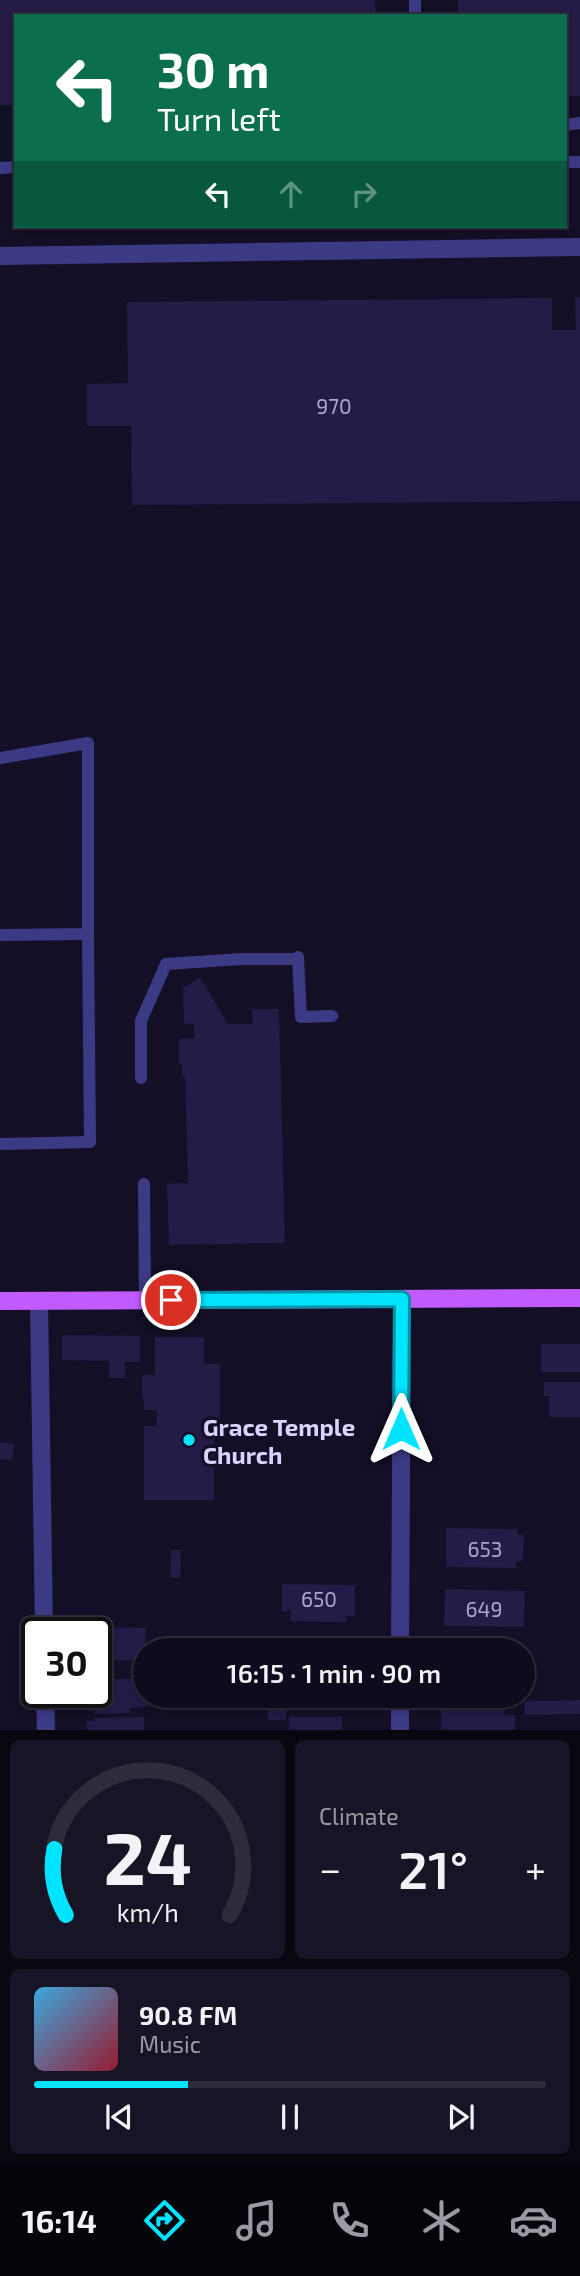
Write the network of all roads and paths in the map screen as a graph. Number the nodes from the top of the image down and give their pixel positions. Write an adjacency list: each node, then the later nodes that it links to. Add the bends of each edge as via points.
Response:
1 (580, 247): 2 (street)
2 (0, 256)
3 (0, 758): 4 (lane, via 88,743)
4 (88, 934): 5 (lane); 8 (lane, via 90,1142)
5 (0, 935)
6 (332, 1016): 7 (lane, via 301,1017 295,958 166,964 141,1021)
7 (141, 1078)
8 (0, 1144)
9 (144, 1184): 12 (lane)
10 (580, 1298): 11 (main road)
11 (402, 1299): 12 (main road); 16 (street)
12 (145, 1300): 14 (main road)
13 (0, 1301): 14 (main road)
14 (39, 1301): 15 (street)
15 (44, 1617)
16 (400, 1638)
17 (45, 1708): 19 (street)
18 (400, 1708): 20 (street)
19 (46, 1730)
20 (400, 1730)

